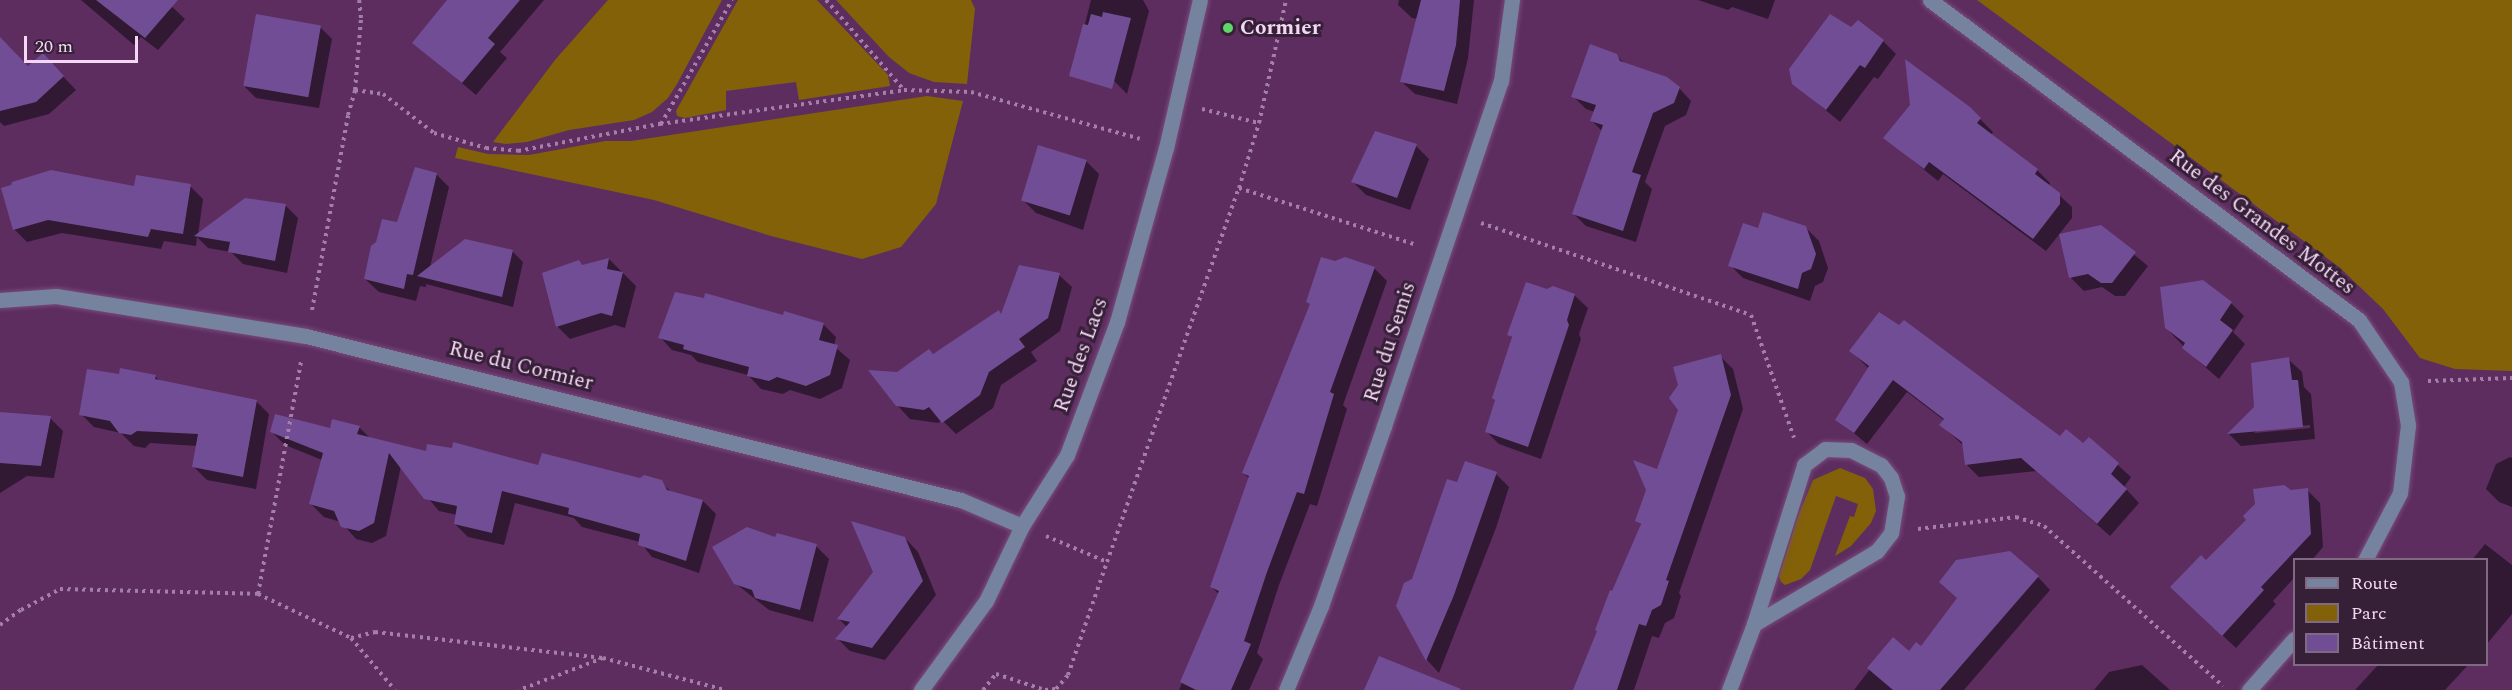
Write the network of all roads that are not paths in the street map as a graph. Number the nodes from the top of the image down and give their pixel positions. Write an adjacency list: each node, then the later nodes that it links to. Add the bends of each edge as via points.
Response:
1 (1200, 0): 5 (street, Rue des Lacs, via 1178,102 1117,322 1068,455)
2 (1512, 0): 10 (street, Rue du Semis, via 1500,81 1369,471)
3 (1930, 0): 6 (street, Rue des Grandes Mottes, via 2359,320 2401,382 2408,425 2400,493)
4 (0, 300): 5 (street, Rue du Cormier, via 56,296 306,336 961,500)
5 (1022, 526): 9 (street, Rue des Lacs, via 986,601)
6 (2366, 558)
7 (1754, 624): 7 (street, via 1877,551 1891,533 1897,496 1881,465 1851,450 1825,449 1804,465); 11 (street)
8 (2293, 641): 12 (street)
9 (921, 690)
10 (1286, 690)
11 (1729, 690)
12 (2249, 690)

